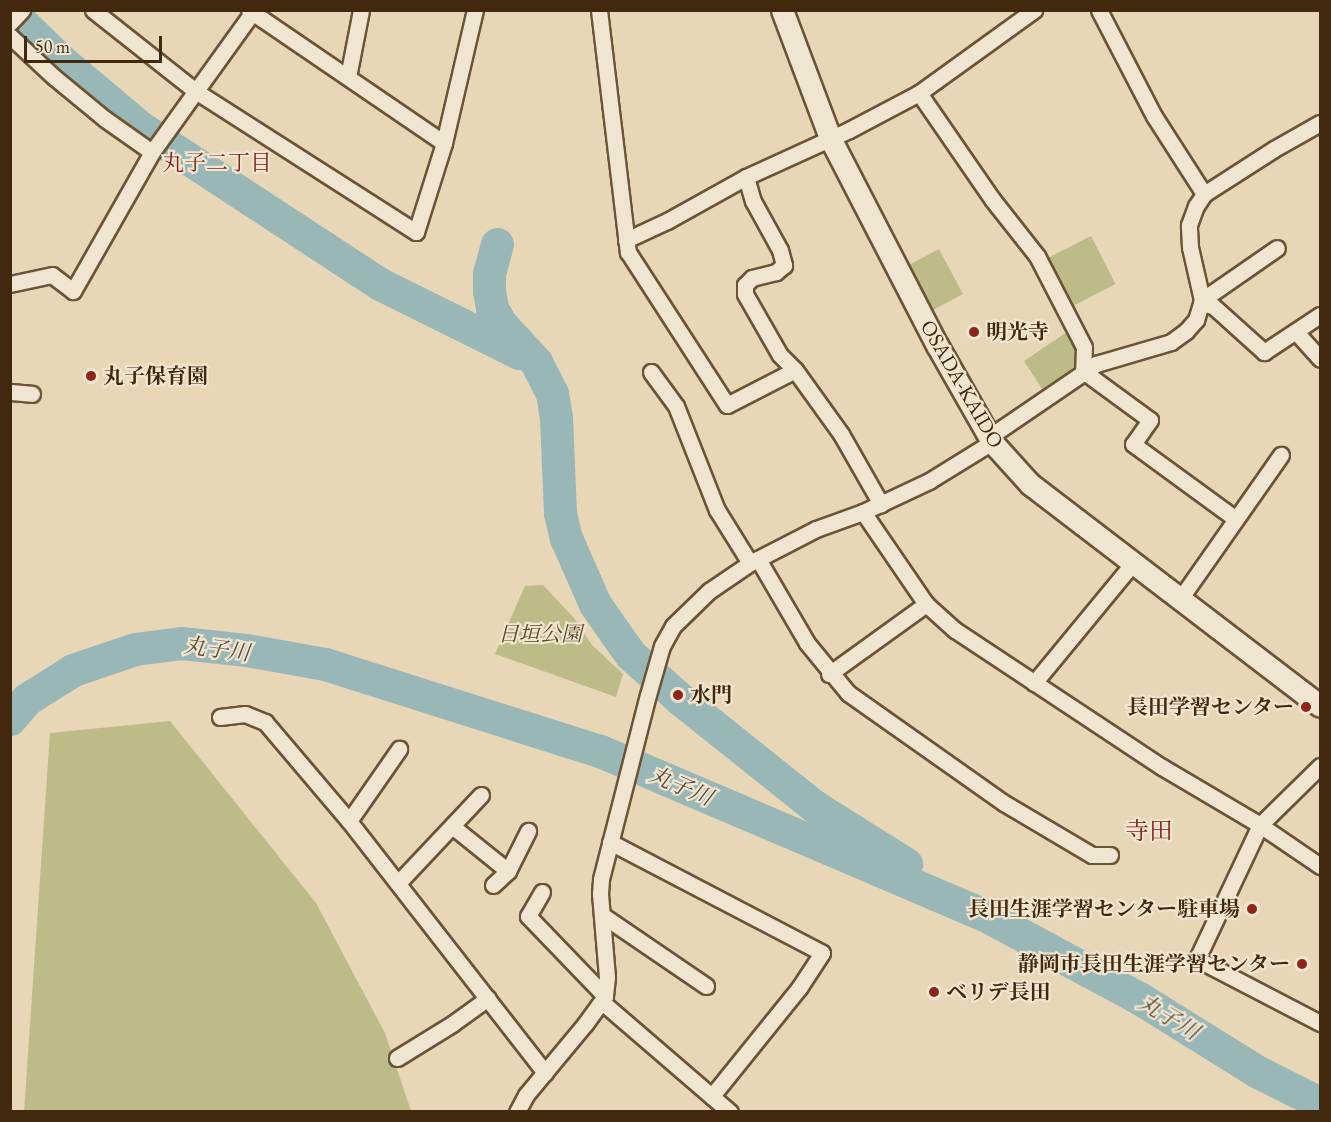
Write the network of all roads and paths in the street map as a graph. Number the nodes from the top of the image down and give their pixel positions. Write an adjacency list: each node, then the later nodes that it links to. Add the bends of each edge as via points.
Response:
1 (22, 10): 10 (street)
2 (93, 10): 13 (street)
3 (361, 10): 12 (street)
4 (475, 10): 17 (street)
5 (599, 10): 21 (street)
6 (782, 10): 16 (main road, OSADA-KAIDO)
7 (1034, 10): 14 (street)
8 (1099, 10): 20 (street, via 1154,116)
9 (250, 12): 12 (street); 13 (street)
10 (10, 23)
11 (10, 36): 18 (street, via 79,98)
12 (348, 77): 17 (street)
13 (197, 92): 17 (street, via 416,232); 18 (street)
14 (919, 93): 16 (street); 29 (street, via 1036,256 1084,347)
15 (1320, 123): 20 (street)
16 (830, 138): 19 (street); 33 (main road, OSADA-KAIDO, via 937,345)
17 (444, 142)
18 (152, 152): 23 (street, via 73,291 52,274)
19 (746, 177): 21 (street); 28 (street, via 753,201 784,265 776,272 752,278 745,285 745,294 780,355)
20 (1204, 194): 24 (street, via 1189,225)
21 (626, 240): 28 (street, via 628,252 727,405)
22 (1277, 248): 24 (street)
23 (10, 284)
24 (1202, 302): 26 (street, via 1213,306 1264,352); 29 (street, via 1196,320 1171,342)
25 (1320, 315): 26 (street)
26 (1296, 332): 27 (street)
27 (1320, 359)
28 (795, 370): 35 (street, via 841,434)
29 (1083, 371): 33 (street); 37 (street, via 1150,420 1133,444)
30 (651, 372): 38 (street, via 676,406 717,510)
31 (10, 392): 32 (street)
32 (32, 394)
33 (991, 439): 35 (street, via 929,481); 39 (main road, OSADA-KAIDO, via 1030,484)
34 (1281, 455): 37 (street)
35 (881, 504): 36 (street)
36 (863, 512): 38 (street, via 816,529); 41 (street)
37 (1236, 519): 40 (street)
38 (754, 561): 42 (street); 53 (street, via 709,591 666,637)
39 (1132, 564): 40 (main road, OSADA-KAIDO); 43 (street)
40 (1180, 599): 44 (main road, OSADA-KAIDO)
41 (926, 604): 42 (street); 43 (street, via 955,630)
42 (829, 674): 54 (street, via 865,707 1004,803 1092,855)
43 (1034, 683): 50 (street, via 1162,767)
44 (1320, 706)
45 (220, 717): 49 (street, via 245,714 265,722)
46 (399, 749): 49 (street)
47 (1320, 766): 50 (street)
48 (480, 795): 51 (street)
49 (349, 821): 57 (street)
50 (1260, 825): 55 (street); 64 (street, via 1197,959)
51 (452, 826): 56 (street); 57 (street)
52 (528, 831): 56 (street)
53 (610, 842): 60 (street, via 600,894); 67 (street, via 822,953 800,988)
54 (1110, 855)
55 (1320, 866)
56 (508, 872): 58 (street)
57 (398, 883): 62 (street)
58 (493, 885)
59 (542, 892): 63 (street, via 528,916)
60 (602, 915): 61 (street); 63 (street, via 607,977)
61 (706, 986)
62 (489, 998): 65 (street); 66 (street)
63 (603, 999): 66 (street); 67 (street)
64 (1320, 1023)
65 (397, 1058)
66 (545, 1073): 68 (street)
67 (712, 1096): 69 (street)
68 (517, 1112)
69 (730, 1112)

